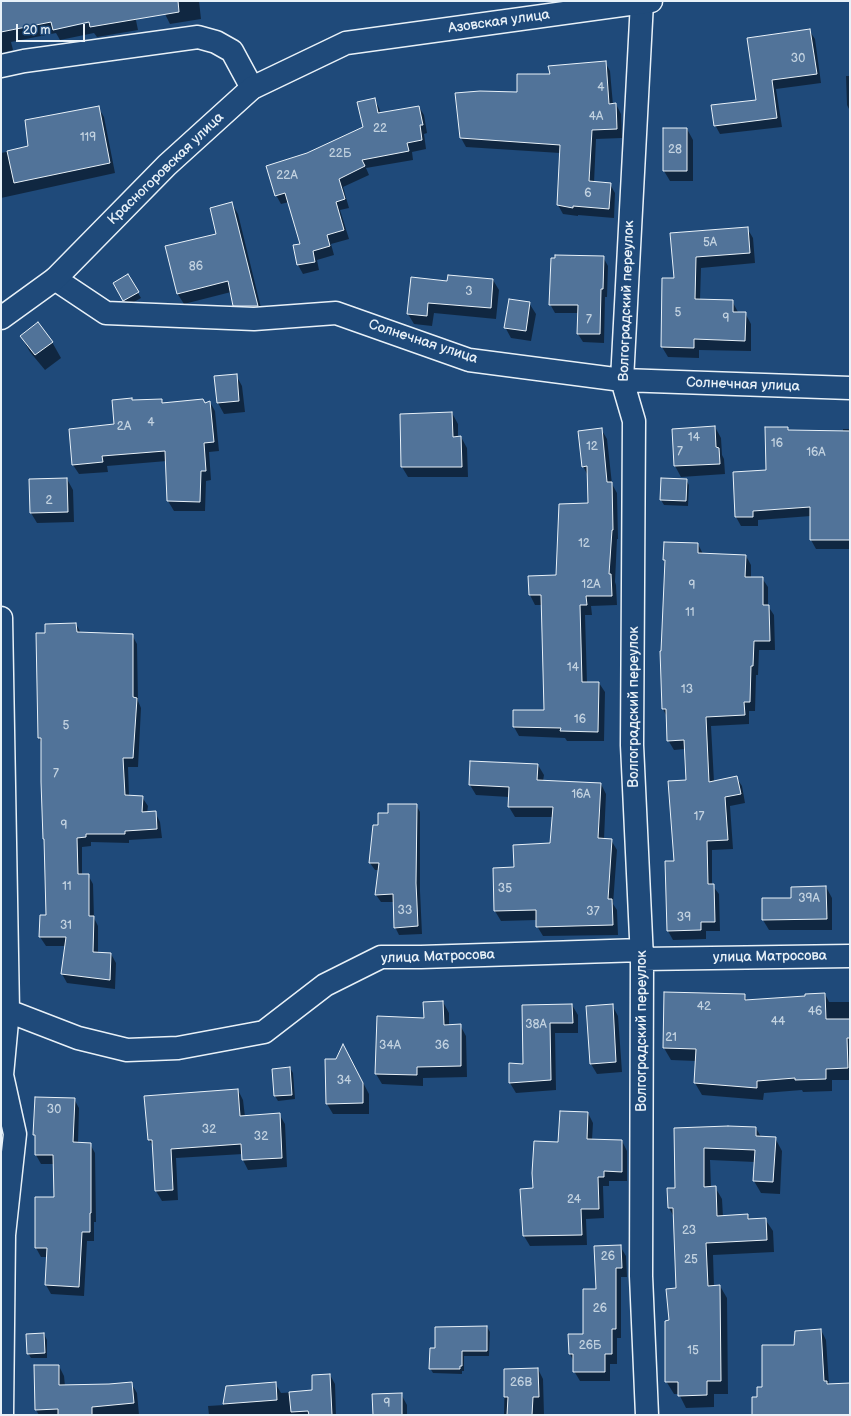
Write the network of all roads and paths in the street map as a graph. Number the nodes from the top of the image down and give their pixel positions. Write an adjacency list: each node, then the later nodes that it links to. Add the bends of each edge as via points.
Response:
1 (647, 2): 2 (street, Азовская улица); 7 (street, Волгоградский переулок)
2 (346, 43): 4 (street, Красногоровская улица)
3 (1, 66): 4 (street, via 198,37 216,42 232,51)
4 (252, 88): 5 (street, Красногоровская улица, via 166,165)
5 (55, 279): 6 (street, Красногоровская улица); 7 (street, Солнечная улица, via 106,313 254,319 336,313 470,360)
6 (1, 318)
7 (622, 380): 8 (street, Солнечная улица); 10 (street, Волгоградский переулок, via 634,421 632,745)
8 (850, 388)
9 (1, 618): 12 (street)
10 (642, 954): 11 (street, улица Матросова); 12 (street, улица Матросова, via 381,957 326,985 264,1032 178,1048 127,1050 78,1038); 14 (street, Волгоградский переулок, via 642,1276)
11 (850, 956)
12 (5, 1011): 13 (street, via 2,1075 15,1134 4,1235)
13 (2, 1415)
14 (647, 1415)

